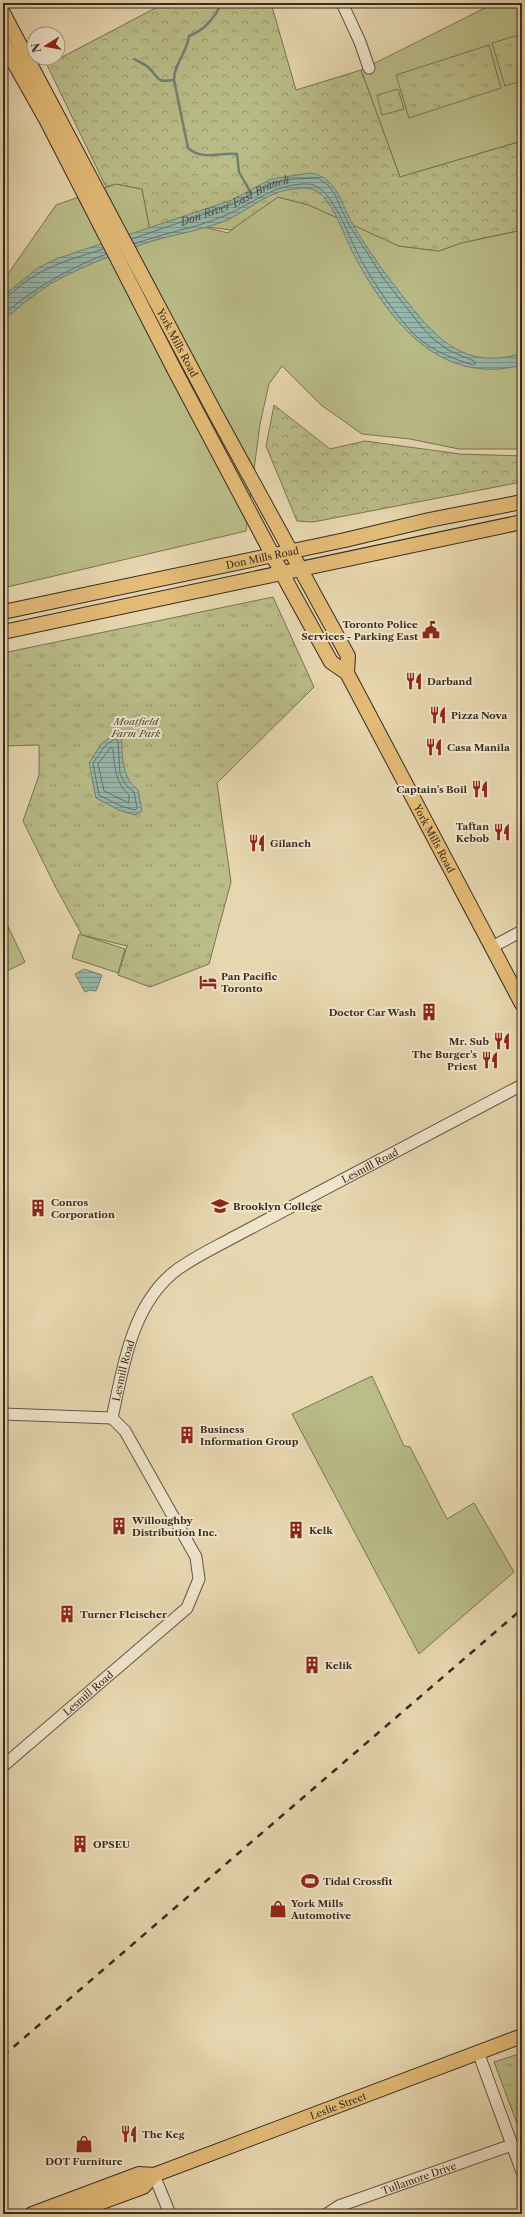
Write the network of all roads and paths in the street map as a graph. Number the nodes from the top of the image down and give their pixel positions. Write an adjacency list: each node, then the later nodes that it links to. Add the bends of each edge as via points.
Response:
1 (342, 3): 4 (street)
2 (3, 13): 9 (main road, York Mills Road)
3 (3, 43): 10 (main road, York Mills Road)
4 (369, 68)
5 (522, 502): 6 (main road, Don Mills Road)
6 (454, 516): 8 (main road); 9 (main road, Don Mills Road)
7 (522, 522): 8 (main road, Don Mills Road)
8 (455, 536): 11 (main road, Don Mills Road)
9 (291, 551): 10 (main road, Don Mills Road); 11 (main road, York Mills Road)
10 (274, 555): 12 (main road, York Mills Road); 13 (main road, Don Mills Road)
11 (300, 568): 12 (main road, Don Mills Road); 15 (main road, York Mills Road, via 348,656)
12 (282, 572): 14 (main road, Don Mills Road); 15 (main road, York Mills Road, via 331,662)
13 (3, 612)
14 (3, 632)
15 (347, 673): 17 (main road, York Mills Road)
16 (522, 931): 17 (street)
17 (492, 947): 18 (main road, York Mills Road)
18 (522, 1004)
19 (522, 1085): 21 (street, Lesmill Road, via 190,1261 174,1273 160,1286 140,1317 120,1378)
20 (3, 1414): 21 (street)
21 (112, 1418): 22 (street, Lesmill Road, via 125,1431 196,1557 199,1579 187,1608)
22 (3, 1766)
23 (522, 2036): 24 (main road, Leslie Street)
24 (478, 2052): 25 (street); 27 (main road, Leslie Street)
25 (512, 2145): 26 (street); 31 (street, Tullamore Drive, via 339,2206)
26 (522, 2172)
27 (154, 2175): 28 (main road, Leslie Street, via 139,2174); 30 (street)
28 (68, 2210): 29 (main road, Leslie Street)
29 (32, 2214)
30 (170, 2214)
31 (328, 2214)

